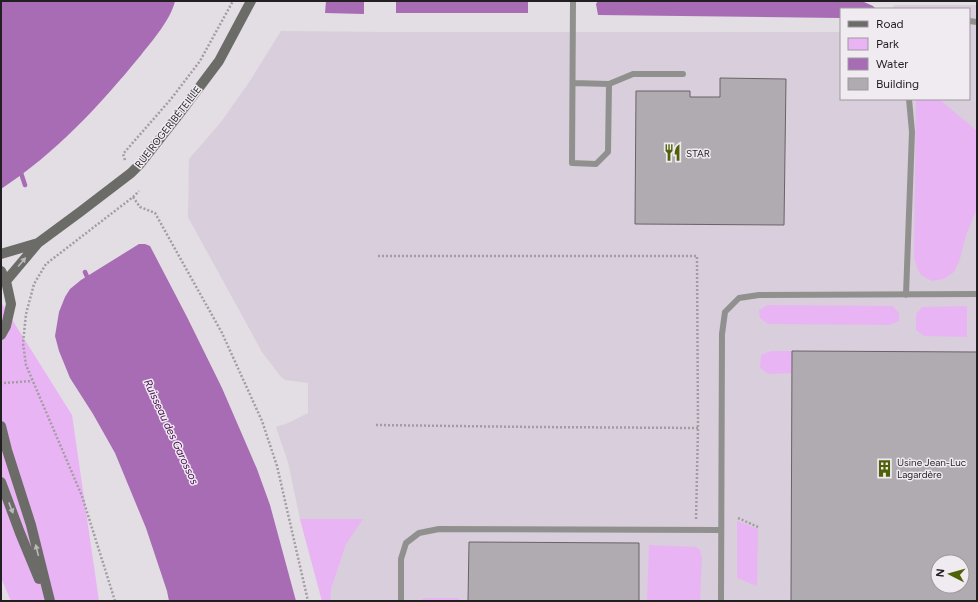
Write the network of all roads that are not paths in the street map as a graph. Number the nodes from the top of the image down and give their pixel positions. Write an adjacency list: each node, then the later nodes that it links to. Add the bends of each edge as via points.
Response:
1 (251, 1): 7 (street, RUE ROGER BÉTEILLE, via 219,61 140,164)
2 (573, 1): 4 (lane)
3 (683, 74): 5 (lane, via 633,74)
4 (573, 83): 5 (lane); 5 (lane, via 572,164 596,164 608,152)
5 (609, 84)
6 (909, 100): 12 (lane, via 912,132)
7 (38, 243): 8 (street, RUE ROGER BÉTEILLE); 10 (street, RUE ROGER BÉTEILLE, one-way to 7)
8 (1, 254)
9 (1, 271): 10 (street)
10 (6, 281): 13 (street, via 11,304)
11 (977, 294): 12 (lane)
12 (906, 295): 16 (lane, via 759,295 739,298 725,312 722,334)
13 (1, 335)
14 (1, 426): 17 (street, one-way to 14, via 31,525)
15 (1, 482): 17 (street, one-way to 17)
16 (721, 530): 18 (lane, via 439,529 419,532 406,542 401,559); 19 (lane)
17 (49, 601)
18 (401, 601)
19 (721, 601)

